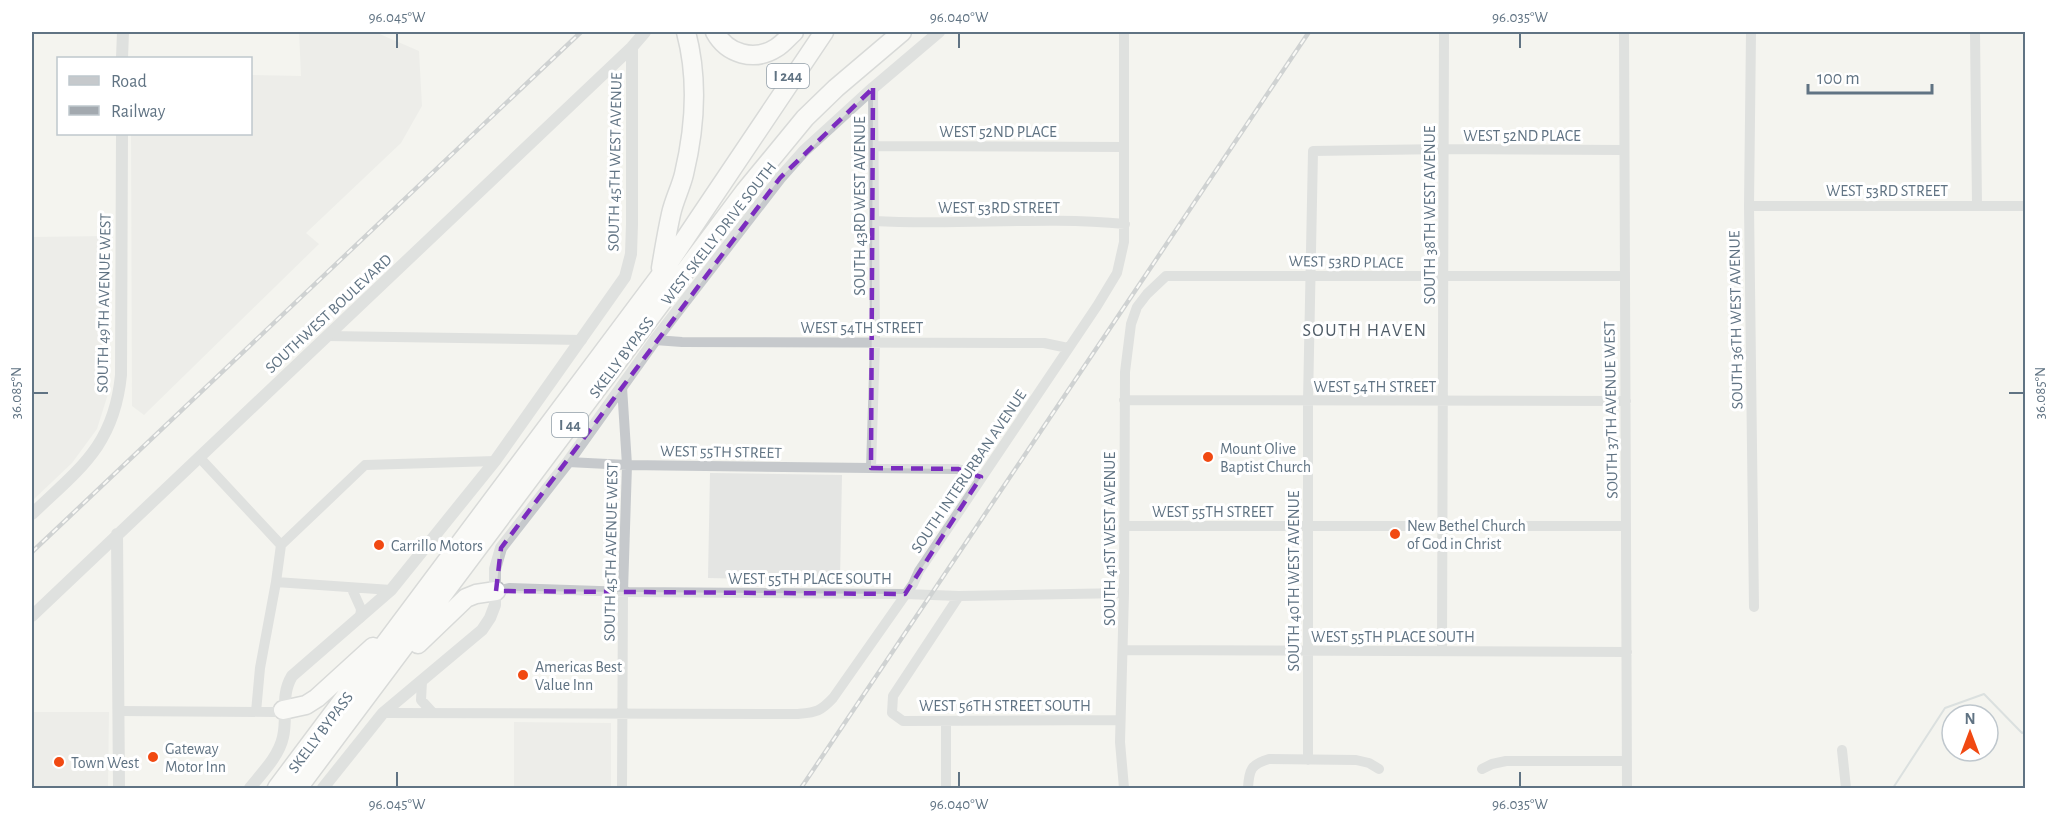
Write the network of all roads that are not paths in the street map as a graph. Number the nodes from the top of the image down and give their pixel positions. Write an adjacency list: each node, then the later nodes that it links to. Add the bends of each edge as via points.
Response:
1 (123, 32): 16 (street)
2 (645, 32): 15 (street, SOUTHWEST BOULEVARD)
3 (686, 32): 31 (highway, via 693,101 690,137)
4 (715, 32): 5 (highway, via 736,52 761,55)
5 (794, 32)
6 (813, 32): 18 (highway, I 244)
7 (824, 32): 18 (highway, SKELLY BYPASS / I 44)
8 (939, 32): 17 (street, WEST SKELLY DRIVE SOUTH)
9 (1124, 32): 21 (street)
10 (1444, 32): 22 (street, SOUTH 38TH WEST AVENUE)
11 (1624, 32): 23 (street, SOUTH 37TH AVENUE WEST)
12 (1751, 32): 26 (street, SOUTH 36TH WEST AVENUE)
13 (1975, 32): 25 (street)
14 (898, 33): 75 (highway, SKELLY BYPASS / I 44, via 805,118 745,191)
15 (632, 47): 35 (street, SOUTHWEST BOULEVARD); 36 (street, SOUTH 45TH WEST AVENUE, via 631,254 625,277)
16 (122, 57)
17 (873, 88): 20 (street, SOUTH 43RD WEST AVENUE); 37 (street, WEST SKELLY DRIVE SOUTH, via 780,178)
18 (764, 120): 31 (highway, SKELLY BYPASS / I 44)
19 (122, 135): 51 (street, SOUTH 49TH AVENUE WEST, via 121,375 116,409 91,456)
20 (874, 146): 21 (street, WEST 52ND PLACE); 28 (street, SOUTH 43RD WEST AVENUE)
21 (1123, 147): 29 (street)
22 (1444, 149): 23 (street, WEST 52ND PLACE); 24 (street, WEST 52ND PLACE); 33 (street, SOUTH 38TH WEST AVENUE)
23 (1624, 150): 32 (street, SOUTH 37TH AVENUE WEST)
24 (1313, 151): 30 (street, SOUTH 40TH WEST AVENUE)
25 (1977, 205): 26 (street, WEST 53RD STREET); 27 (street, WEST 53RD STREET)
26 (1749, 206): 66 (street, SOUTH 36TH WEST AVENUE)
27 (2025, 206)
28 (874, 221): 29 (street, WEST 53RD STREET); 38 (street, SOUTH 43RD WEST AVENUE)
29 (1125, 224): 39 (street, SOUTH INTERURBAN AVENUE, via 1117,273)
30 (1309, 275): 33 (street, WEST 53RD PLACE); 34 (street, WEST 53RD PLACE, via 1166,276); 42 (street, SOUTH 40TH WEST AVENUE)
31 (660, 276): 69 (highway, SKELLY BYPASS / I 44)
32 (1623, 276): 33 (street, WEST 53RD PLACE); 43 (street, SOUTH 37TH AVENUE WEST)
33 (1444, 277): 44 (street, SOUTH 38TH WEST AVENUE)
34 (1147, 294): 41 (street, SOUTH 41ST WEST AVENUE, via 1131,324)
35 (327, 336): 36 (street); 45 (street, SOUTHWEST BOULEVARD)
36 (582, 340): 46 (street)
37 (655, 340): 38 (street, WEST 54TH STREET); 40 (street, WEST SKELLY DRIVE SOUTH)
38 (875, 342): 39 (street, WEST 54TH STREET, via 1044,343); 49 (street, SOUTH 43RD WEST AVENUE)
39 (1068, 348): 50 (street, SOUTH INTERURBAN AVENUE)
40 (622, 387): 47 (street, WEST SKELLY DRIVE SOUTH); 48 (street, SOUTH 45TH AVENUE WEST)
41 (1124, 400): 42 (street, WEST 54TH STREET); 54 (street, SOUTH 41ST WEST AVENUE)
42 (1308, 401): 44 (street, WEST 54TH STREET); 52 (street, SOUTH 40TH WEST AVENUE)
43 (1626, 401): 44 (street, WEST 54TH STREET); 55 (street, SOUTH 37TH AVENUE WEST)
44 (1444, 402): 53 (street, SOUTH 38TH WEST AVENUE)
45 (199, 457): 56 (street, SOUTHWEST BOULEVARD); 57 (street)
46 (495, 461): 57 (street, via 365,465); 60 (street)
47 (568, 462): 48 (street, WEST 55TH STREET); 61 (street, WEST SKELLY DRIVE SOUTH, via 501,548 495,569)
48 (627, 465): 49 (street, WEST 55TH STREET); 62 (street, SOUTH 45TH AVENUE WEST)
49 (871, 468): 50 (street, WEST 55TH STREET, via 971,471)
50 (981, 477): 64 (street, SOUTH INTERURBAN AVENUE)
51 (32, 514)
52 (1308, 525): 53 (street, WEST 55TH STREET); 54 (street, WEST 55TH STREET); 71 (street, SOUTH 40TH WEST AVENUE)
53 (1443, 525): 55 (street, WEST 55TH STREET); 72 (street, SOUTH 38TH WEST AVENUE)
54 (1124, 526): 63 (street, SOUTH 41ST WEST AVENUE)
55 (1626, 526): 73 (street, SOUTH 37TH AVENUE WEST)
56 (117, 534): 67 (street, SOUTHWEST BOULEVARD); 77 (street)
57 (281, 545): 58 (street)
58 (276, 582): 59 (street); 78 (street)
59 (352, 589): 60 (street); 68 (street, via 361,609)
60 (391, 590): 68 (street)
61 (496, 591): 62 (street, WEST 55TH PLACE SOUTH); 74 (street, WEST SKELLY DRIVE SOUTH, via 490,618 482,630); 75 (highway, via 466,598)
62 (623, 591): 64 (street, WEST 55TH PLACE SOUTH); 81 (street, SOUTH 45TH AVENUE WEST)
63 (1124, 593): 65 (street, WEST 55TH PLACE SOUTH); 70 (street, SOUTH 41ST WEST AVENUE)
64 (905, 594): 65 (street, WEST 55TH PLACE SOUTH); 81 (street, SOUTH INTERURBAN AVENUE, via 833,698 818,712)
65 (959, 596): 83 (street, WEST 56TH STREET SOUTH, via 893,696 892,713 903,721)
66 (1754, 608)
67 (32, 615)
68 (360, 618): 76 (street, via 292,676)
69 (400, 624): 76 (highway, via 317,698); 91 (highway, SKELLY BYPASS / I 44)
70 (1123, 650): 71 (street, WEST 55TH PLACE SOUTH); 82 (street, SOUTH 41ST WEST AVENUE)
71 (1307, 651): 72 (street, WEST 55TH PLACE SOUTH); 85 (street, SOUTH 40TH WEST AVENUE)
72 (1442, 651): 73 (street, WEST 55TH PLACE SOUTH)
73 (1627, 652): 86 (street, SOUTH 37TH AVENUE WEST)
74 (422, 681): 79 (street, WEST SKELLY DRIVE SOUTH); 80 (street, via 421,700)
75 (378, 682): 92 (highway, SKELLY BYPASS / I 44)
76 (283, 710): 78 (street); 90 (street, via 284,731 278,752)
77 (120, 711): 78 (street); 89 (street)
78 (256, 712)
79 (383, 713): 80 (street); 93 (street, WEST SKELLY DRIVE SOUTH)
80 (432, 713): 81 (street)
81 (623, 714): 94 (street, SOUTH 45TH AVENUE WEST)
82 (1120, 720): 83 (street, WEST 56TH STREET SOUTH); 96 (street, SOUTH 41ST WEST AVENUE)
83 (946, 721): 95 (street)
84 (1842, 750): 99 (street)
85 (1308, 760): 87 (street, via 1356,760); 97 (street, via 1269,759 1256,763)
86 (1627, 761): 88 (street, via 1506,761); 98 (street, SOUTH 37TH AVENUE WEST)
87 (1379, 769)
88 (1482, 769)
89 (119, 789)
90 (250, 789)
91 (277, 789)
92 (298, 789)
93 (323, 789)
94 (622, 789)
95 (946, 789)
96 (1124, 789)
97 (1248, 789)
98 (1627, 789)
99 (1846, 789)

